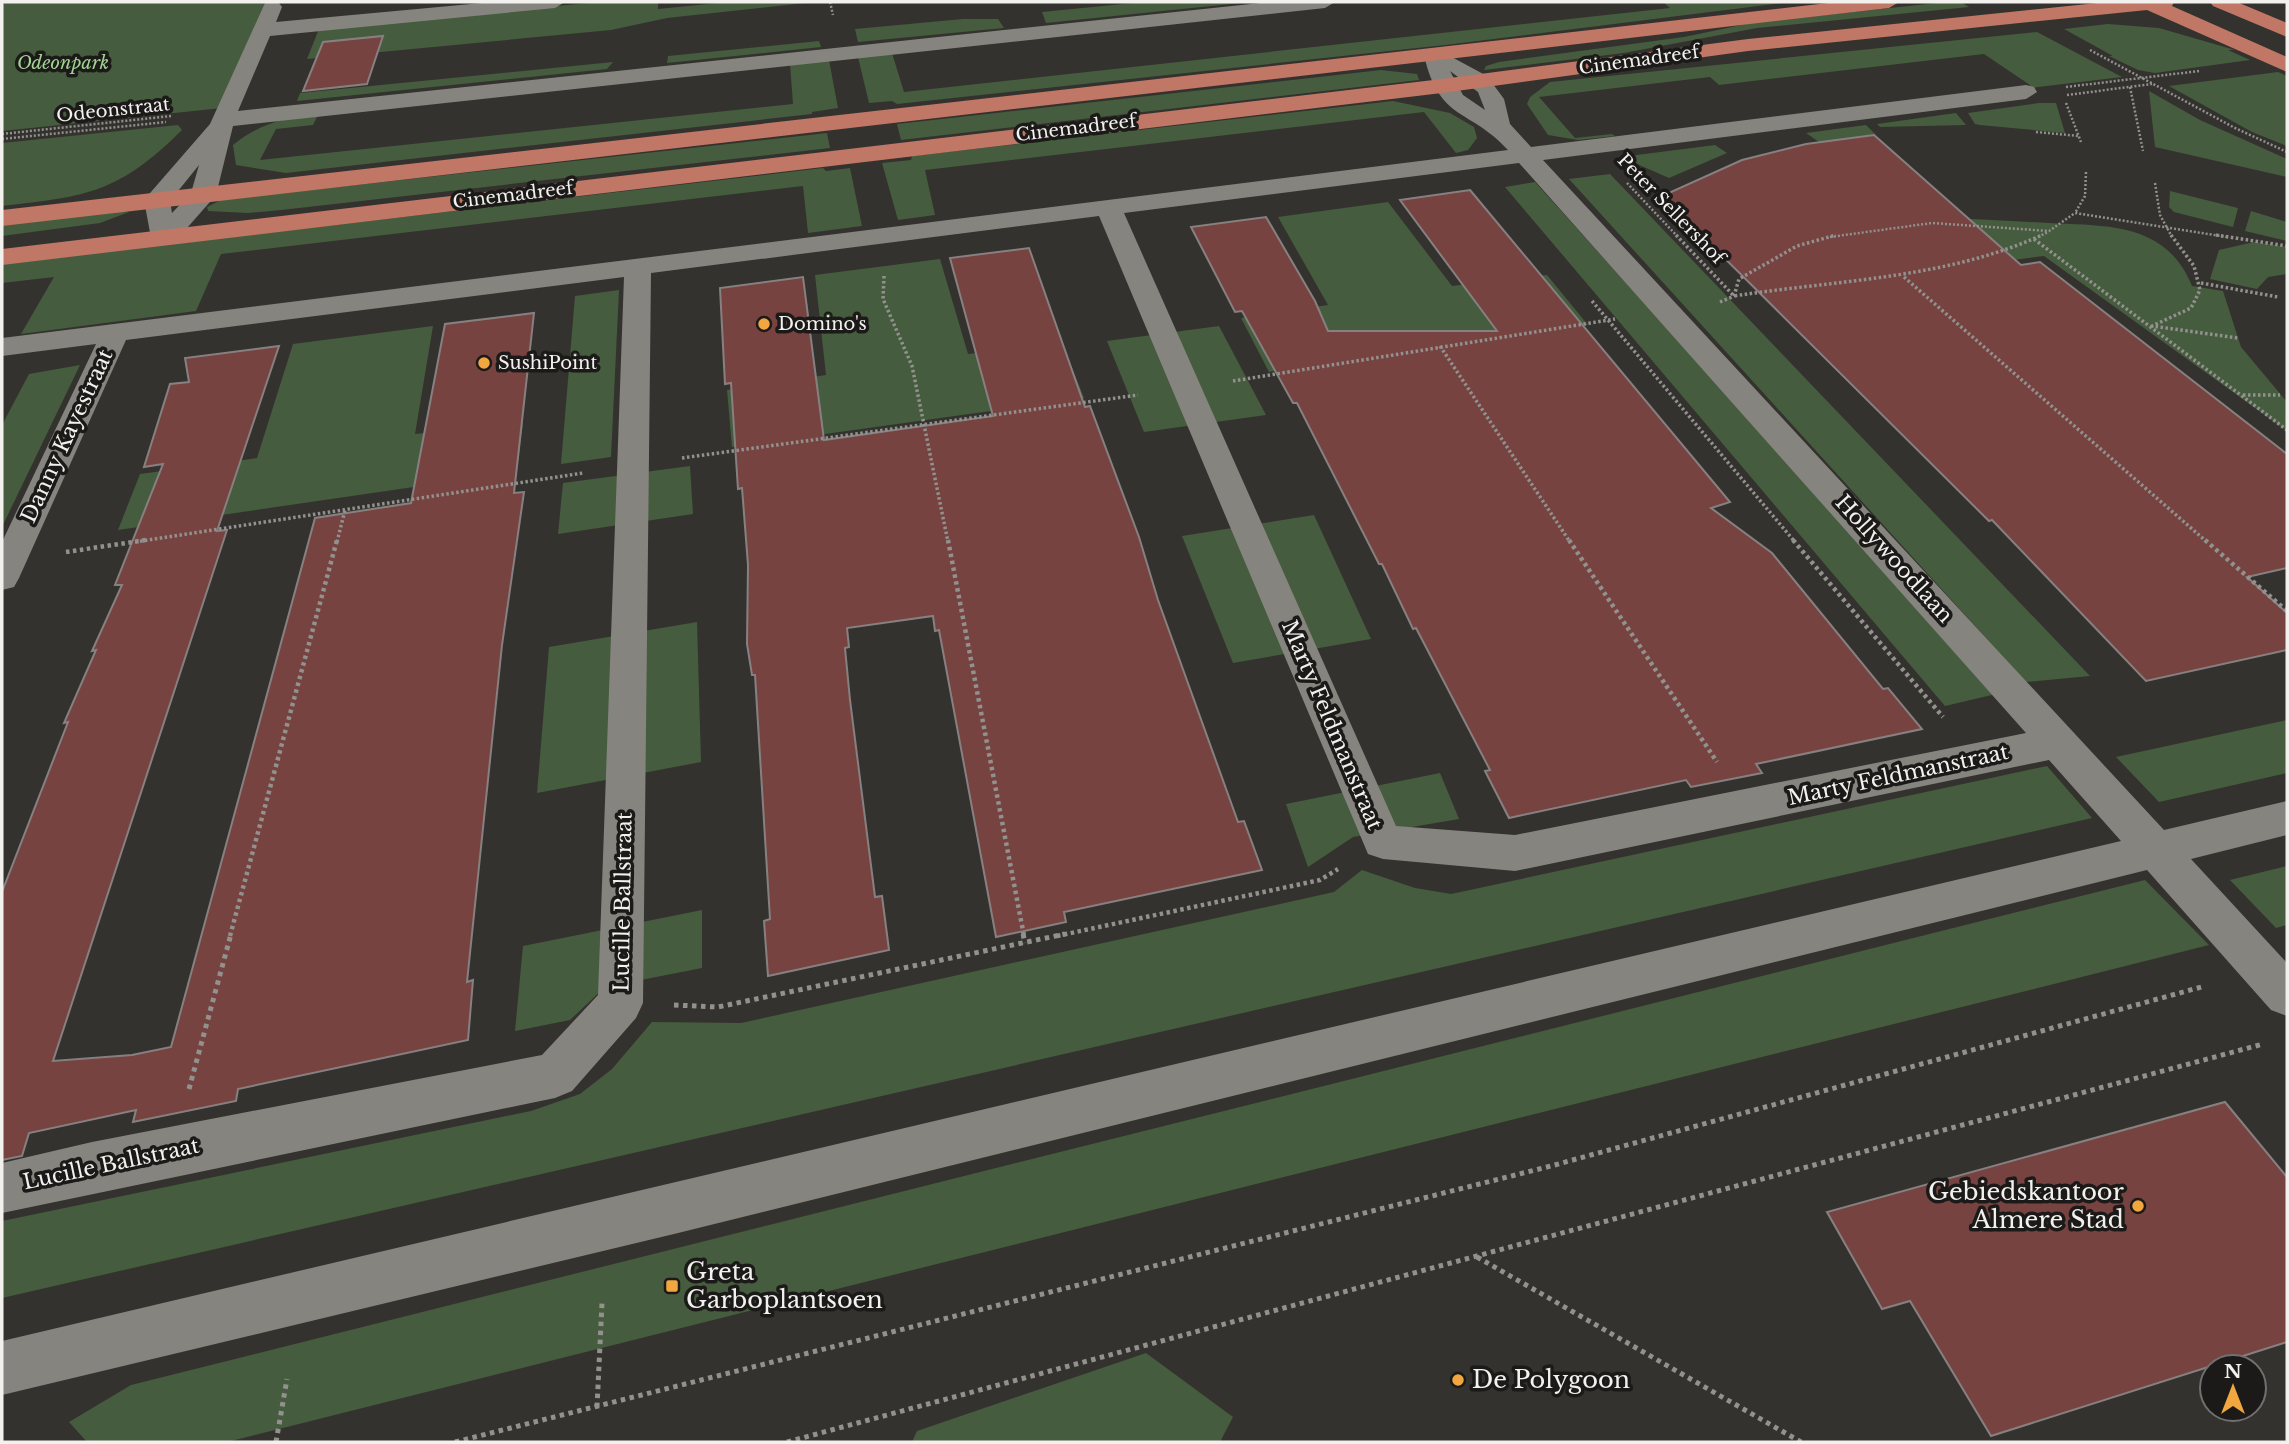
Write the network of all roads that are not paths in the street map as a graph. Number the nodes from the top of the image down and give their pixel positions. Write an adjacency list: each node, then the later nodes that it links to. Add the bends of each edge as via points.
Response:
1 (275, 2): 7 (street)
2 (555, 2): 7 (street)
3 (1325, 2): 14 (street)
4 (1889, 2): 9 (main road, Cinemadreef)
5 (2153, 2): 10 (main road); 11 (main road, Cinemadreef, via 1748,45)
6 (2220, 2): 8 (main road)
7 (262, 30): 14 (street)
8 (2287, 31)
9 (1435, 55): 11 (street); 12 (street); 17 (main road, Cinemadreef)
10 (2287, 65)
11 (1483, 81): 12 (main road, Cinemadreef); 15 (street, Hollywoodlaan, via 1498,107)
12 (1441, 86): 15 (street, Hollywoodlaan, via 1468,110); 21 (main road, Cinemadreef)
13 (2026, 92): 16 (street)
14 (225, 115): 17 (street); 18 (street)
15 (1499, 125): 16 (street, Hollywoodlaan)
16 (1523, 154): 19 (street); 27 (street, Hollywoodlaan)
17 (204, 195): 18 (main road, Cinemadreef); 21 (street)
18 (157, 200): 20 (main road, Cinemadreef); 21 (street)
19 (1108, 207): 23 (street); 27 (street, Marty Feldmanstraat, via 1383,842 1515,853)
20 (2, 218)
21 (164, 238): 22 (main road, Cinemadreef)
22 (2, 257)
23 (638, 266): 24 (street); 31 (street, Lucille Ballstraat, via 620,1003 555,1075)
24 (115, 333): 25 (street); 26 (street, Danny Kayestraat)
25 (2, 347)
26 (6, 569)
27 (2060, 741): 29 (street, Hollywoodlaan)
28 (2287, 818): 29 (street)
29 (2153, 848): 30 (street, Hollywoodlaan); 32 (street)
30 (2287, 995)
31 (2, 1188)
32 (2, 1368)

